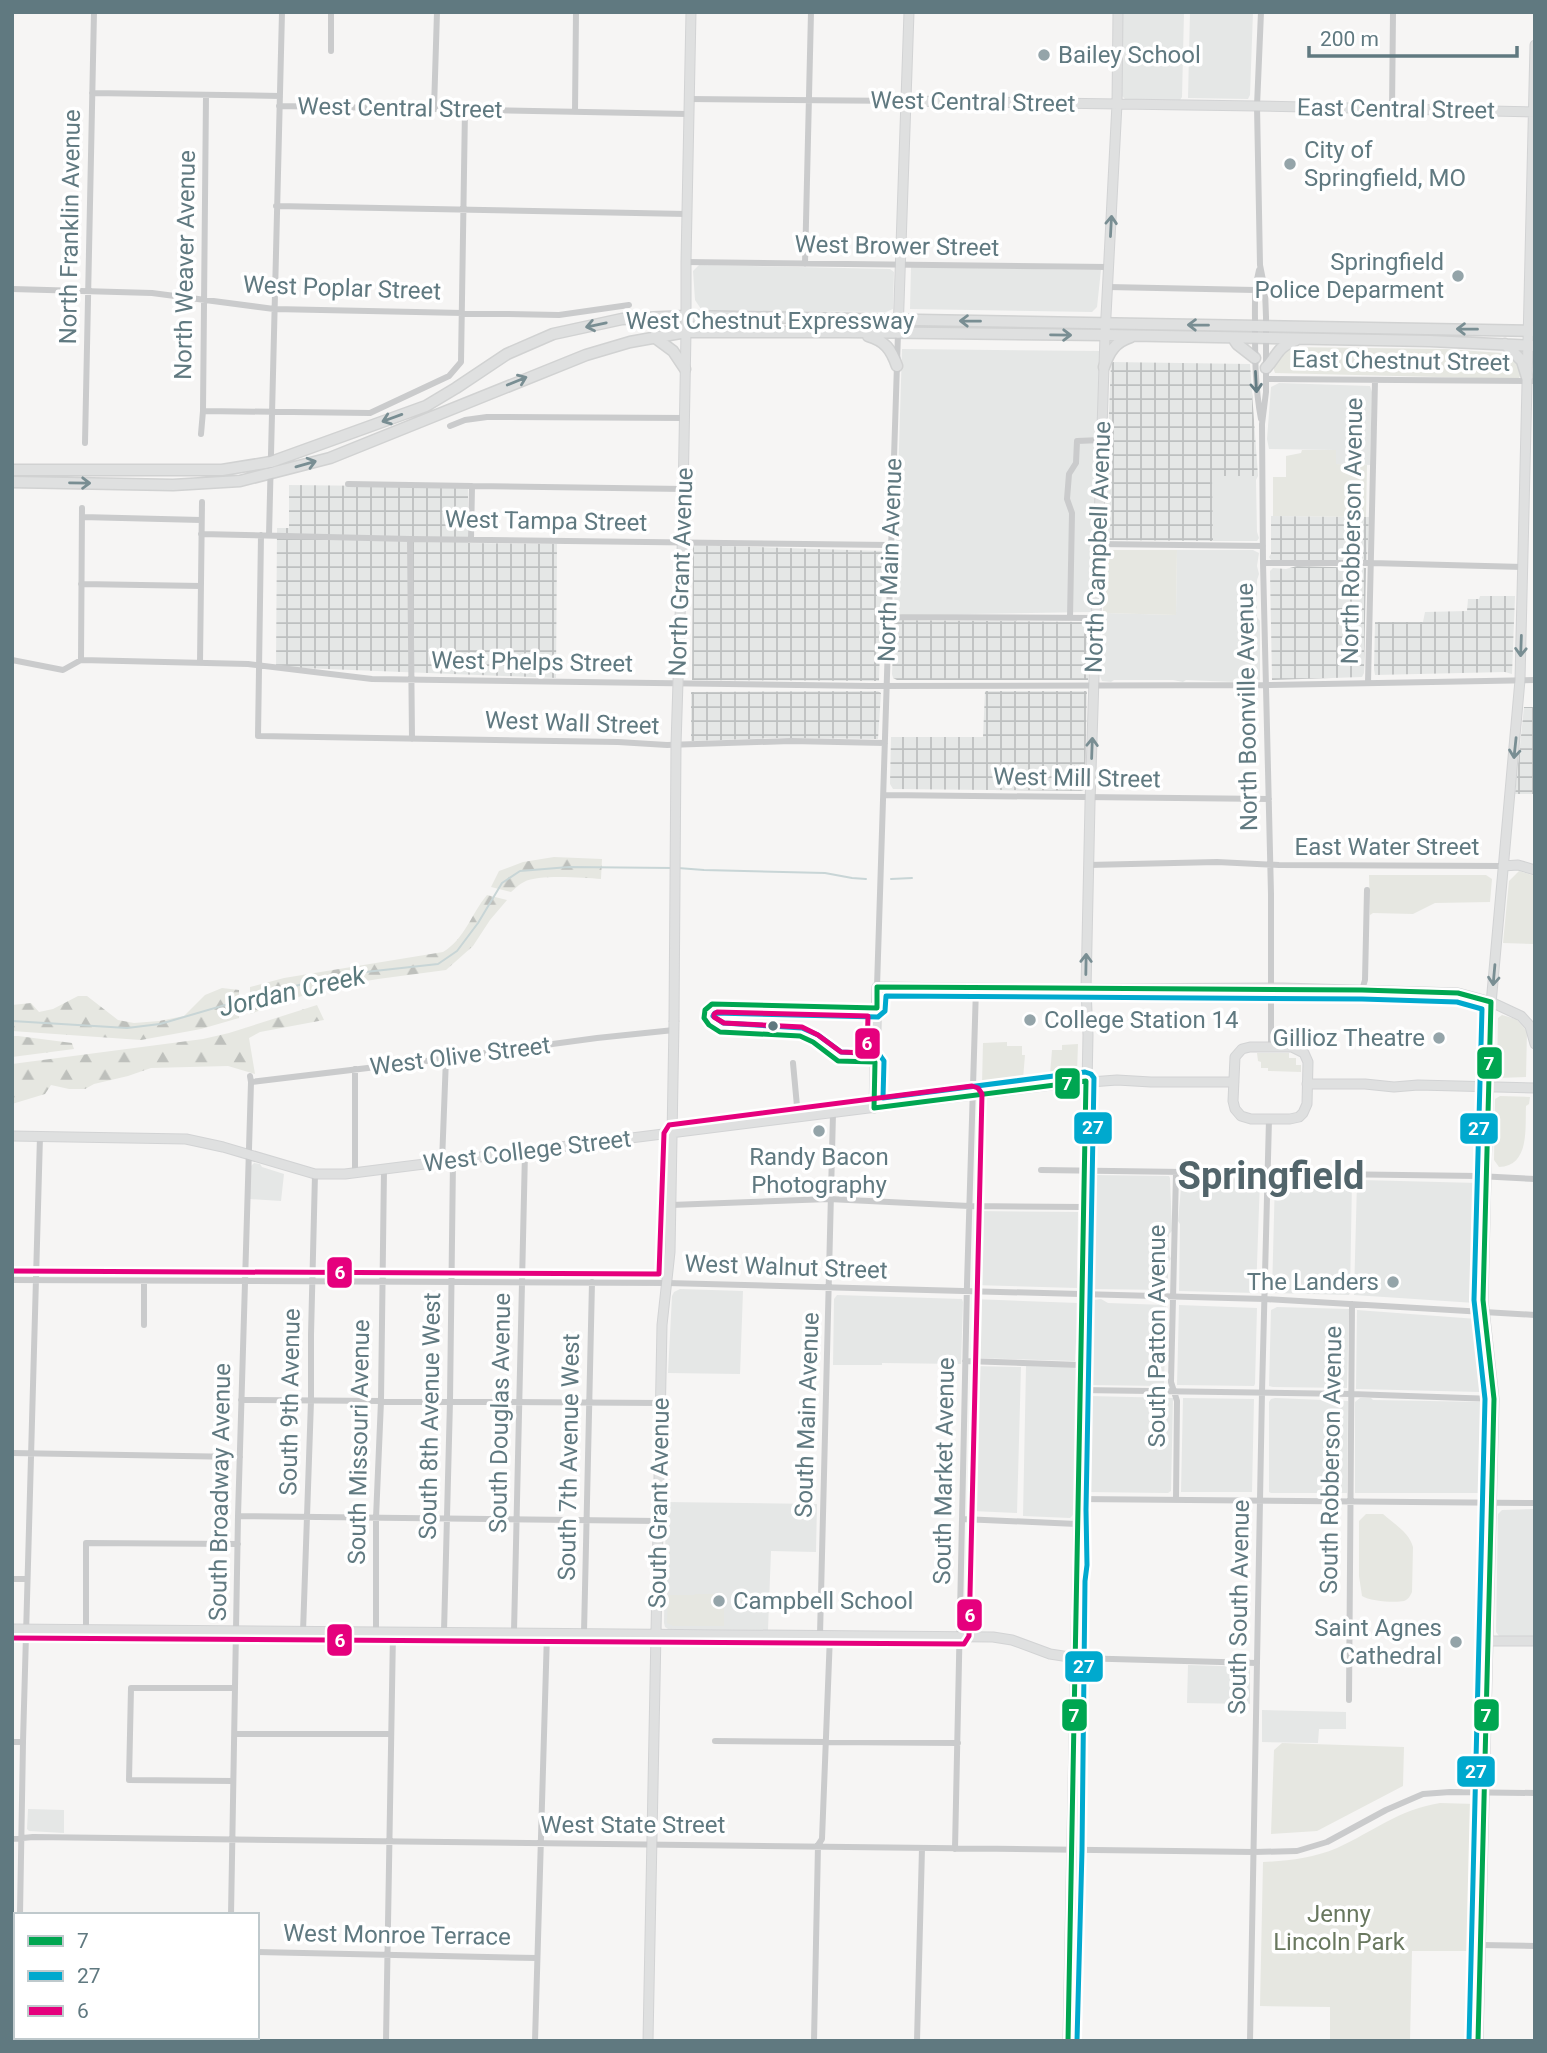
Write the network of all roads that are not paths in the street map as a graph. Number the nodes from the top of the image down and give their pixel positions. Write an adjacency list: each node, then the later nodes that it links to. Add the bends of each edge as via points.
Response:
1 (94, 12): 14 (street, North Franklin Avenue)
2 (282, 12): 16 (street)
3 (331, 12): 13 (street)
4 (437, 12): 23 (street)
5 (576, 12): 26 (street)
6 (691, 12): 17 (main road, North Grant Avenue)
7 (811, 12): 18 (street)
8 (909, 12): 19 (main road, North Main Avenue)
9 (1118, 12): 20 (main road, North Campbell Avenue)
10 (1261, 12): 22 (street, North Boonville Avenue)
11 (1393, 12): 25 (street)
12 (1535, 45): 27 (main road)
13 (331, 51)
14 (92, 93): 15 (street, West Central Street); 41 (street, North Franklin Avenue)
15 (206, 95): 16 (street, West Central Street); 42 (street, North Weaver Avenue)
16 (280, 96): 21 (street)
17 (689, 99): 18 (street, West Central Street); 28 (main road, North Grant Avenue)
18 (808, 100): 19 (street, West Central Street); 34 (street)
19 (905, 101): 20 (main road, West Central Street); 35 (main road, North Main Avenue)
20 (1117, 104): 22 (main road, West Central Street); 37 (main road, North Campbell Avenue, one-way to 20)
21 (279, 106): 23 (street, West Central Street); 29 (street)
22 (1257, 106): 25 (main road, East Central Street); 36 (street, North Boonville Avenue)
23 (434, 108): 24 (street, West Central Street)
24 (465, 109): 26 (street, West Central Street); 30 (street)
25 (1392, 110): 27 (main road, East Central Street)
26 (575, 111): 28 (street, West Central Street)
27 (1534, 112): 32 (main road)
28 (688, 114): 31 (main road, North Grant Avenue)
29 (276, 206): 30 (street); 44 (street)
30 (463, 210): 31 (street); 45 (street)
31 (687, 214): 33 (main road, North Grant Avenue)
32 (1533, 248): 50 (main road)
33 (686, 262): 34 (street, West Brower Street); 46 (main road, North Grant Avenue)
34 (805, 264): 35 (street, West Brower Street)
35 (900, 265): 37 (street, West Brower Street); 47 (main road, North Main Avenue)
36 (1260, 265): 40 (street, North Boonville Avenue); 48 (street, North Boonville Avenue, via 1265,290)
37 (1108, 267): 38 (main road, North Campbell Avenue)
38 (1108, 287): 40 (street); 49 (main road, North Campbell Avenue)
39 (12, 289): 41 (street, West Poplar Street)
40 (1255, 290): 48 (street, North Boonville Avenue)
41 (88, 291): 42 (street, West Poplar Street); 75 (street, North Franklin Avenue)
42 (204, 299): 44 (street, West Poplar Street); 68 (street, North Weaver Avenue)
43 (629, 304): 45 (street, West Poplar Street, via 571,314)
44 (274, 309): 45 (street, West Poplar Street); 69 (street)
45 (463, 312): 69 (street, via 461,362 449,376 370,413)
46 (686, 317): 47 (main road, West Chestnut Expressway); 51 (main road, North Grant Avenue); 76 (main road, West Chestnut Expressway, one-way to 76, via 622,319 553,334 507,354 426,405)
47 (898, 320): 49 (main road, West Chestnut Expressway, one-way to 47); 53 (main road, North Main Avenue)
48 (1261, 326): 49 (main road, West Chestnut Expressway, one-way to 49); 50 (main road, West Chestnut Expressway, one-way to 48); 57 (street, North Boonville Avenue); 57 (street, North Boonville Avenue)
49 (1105, 330): 53 (main road, West Chestnut Expressway, one-way to 49); 54 (main road, West Chestnut Expressway); 63 (main road, North Campbell Avenue)
50 (1532, 331): 60 (main road)
51 (686, 332): 52 (main road, West Chestnut Expressway); 55 (main road, West Chestnut Expressway); 64 (main road, North Grant Avenue)
52 (848, 332): 53 (main road, West Chestnut Expressway); 62 (main road, via 883,342)
53 (898, 332): 62 (street, North Main Avenue)
54 (1135, 336): 56 (main road, West Chestnut Expressway); 63 (main road, via 1116,344)
55 (654, 337): 64 (main road, via 673,351); 78 (main road, West Chestnut Expressway, one-way to 55, via 330,458 574,359)
56 (1233, 338): 57 (main road, West Chestnut Expressway); 61 (main road)
57 (1260, 338): 58 (main road, West Chestnut Expressway); 61 (street, North Boonville Avenue); 65 (street, North Boonville Avenue)
58 (1300, 339): 59 (main road, West Chestnut Expressway); 65 (main road, via 1278,350)
59 (1505, 344): 60 (main road, West Chestnut Expressway); 66 (main road, via 1522,362)
60 (1531, 345): 66 (main road)
61 (1255, 358): 71 (street, North Boonville Avenue, one-way to 71)
62 (897, 366): 94 (street, North Main Avenue)
63 (1104, 367): 74 (main road, North Campbell Avenue)
64 (685, 369): 70 (main road, North Grant Avenue)
65 (1266, 374): 67 (street, East Chestnut Street); 71 (street, North Boonville Avenue)
66 (1530, 380): 67 (street, East Chestnut Street); 98 (main road)
67 (1374, 381): 97 (street, North Robberson Avenue)
68 (203, 411): 69 (street); 73 (street, North Weaver Avenue)
69 (272, 411): 76 (street)
70 (685, 418): 72 (street, via 487,416); 82 (main road, North Grant Avenue)
71 (1262, 424): 95 (street, North Boonville Avenue)
72 (450, 426)
73 (201, 435)
74 (1101, 440): 93 (main road, North Campbell Avenue); 102 (street, via 1077,441 1076,463 1069,474)
75 (85, 443)
76 (271, 462): 77 (main road, West Chestnut Expressway, via 222,470); 78 (street)
77 (12, 470)
78 (270, 474): 79 (main road, West Chestnut Expressway, one-way to 78, via 173,485 240,481); 89 (street)
79 (12, 482)
80 (348, 484): 81 (street)
81 (472, 486): 82 (street); 91 (street)
82 (684, 489): 92 (main road, North Grant Avenue)
83 (202, 502): 86 (street)
84 (82, 508): 85 (street)
85 (82, 517): 86 (street); 99 (street)
86 (201, 520): 87 (street)
87 (201, 534): 88 (street, West Tampa Street); 100 (street)
88 (261, 535): 89 (street, West Tampa Street); 107 (street)
89 (269, 535): 90 (street, West Tampa Street)
90 (410, 539): 91 (street, West Tampa Street); 108 (street)
91 (471, 539): 92 (street, West Tampa Street)
92 (683, 542): 94 (street, West Tampa Street); 131 (main road, North Grant Avenue, bridge)
93 (1098, 544): 95 (street); 103 (main road, North Campbell Avenue)
94 (890, 545): 101 (street, North Main Avenue)
95 (1263, 546): 96 (street, North Boonville Avenue)
96 (1263, 563): 97 (street); 112 (street, North Boonville Avenue)
97 (1371, 563): 98 (street); 111 (street, North Robberson Avenue)
98 (1523, 567): 109 (main road, one-way to 109)
99 (82, 584): 100 (street); 105 (street)
100 (201, 586): 106 (street)
101 (888, 617): 102 (street); 113 (street, North Main Avenue)
102 (1070, 618): 103 (street)
103 (1096, 618): 114 (main road, North Campbell Avenue)
104 (12, 660): 105 (street, West Phelps Street, via 62,670)
105 (81, 660): 106 (street, West Phelps Street)
106 (200, 663): 107 (street, West Phelps Street)
107 (260, 667): 108 (street, West Phelps Street); 115 (street, West Wall Street, via 258,736)
108 (412, 679): 113 (street, West Phelps Street); 115 (street)
109 (1520, 680): 110 (street, West Phelps Street); 111 (street, West Phelps Street); 122 (main road, one-way to 122)
110 (1535, 680)
111 (1368, 683): 112 (street, West Phelps Street)
112 (1266, 685): 114 (street, West Phelps Street); 119 (street, North Boonville Avenue)
113 (887, 686): 114 (street, West Phelps Street); 116 (street, North Main Avenue)
114 (1094, 686): 118 (main road, North Campbell Avenue, one-way to 114)
115 (411, 739): 116 (street, West Wall Street, via 667,745)
116 (885, 743): 117 (street, North Main Avenue)
117 (884, 795): 118 (street, West Mill Street); 125 (street, North Main Avenue)
118 (1090, 798): 119 (street, West Mill Street); 120 (main road, North Campbell Avenue)
119 (1269, 799): 121 (street, North Boonville Avenue)
120 (1088, 865): 121 (street, East Water Street); 127 (main road, North Campbell Avenue, one-way to 120)
121 (1270, 865): 122 (street, East Water Street); 128 (street, North Boonville Avenue)
122 (1503, 866): 123 (main road); 130 (main road, one-way to 130)
123 (1535, 870)
124 (1367, 890): 129 (street)
125 (877, 987): 126 (main road); 144 (main road, North Main Avenue)
126 (976, 988): 127 (main road); 143 (street, South Market Avenue)
127 (1086, 989): 128 (main road); 138 (main road, North Campbell Avenue)
128 (1272, 989): 129 (main road); 133 (street, North Boonville Avenue)
129 (1362, 990): 130 (main road, via 1458,993)
130 (1491, 1002): 132 (main road, via 1524,1019); 141 (main road)
131 (674, 1026): 134 (street, West Olive Street); 148 (main road, North Grant Avenue)
132 (1535, 1044)
133 (1271, 1047): 139 (main road, via 1247,1047 1238,1053); 140 (main road, via 1302,1051 1308,1062)
134 (446, 1059): 136 (street, West Olive Street); 154 (street)
135 (793, 1063): 146 (street)
136 (355, 1069): 137 (street, West Olive Street); 160 (street)
137 (250, 1079): 152 (street, South Broadway Avenue)
138 (1086, 1081): 139 (main road, West College Street); 143 (main road, West College Street); 157 (main road, North Campbell Avenue)
139 (1234, 1082): 147 (main road, via 1236,1112 1247,1118)
140 (1307, 1084): 141 (main road); 147 (main road, via 1301,1115)
141 (1488, 1087): 142 (main road); 162 (main road)
142 (1535, 1087)
143 (973, 1095): 144 (main road, West College Street); 166 (street, South Market Avenue)
144 (874, 1108): 145 (main road, West College Street)
145 (833, 1113): 146 (main road, West College Street); 164 (street, South Main Avenue)
146 (798, 1117): 148 (main road, West College Street)
147 (1269, 1119): 161 (street, South South Avenue)
148 (673, 1133): 151 (main road, West College Street); 165 (main road, South Grant Avenue)
149 (12, 1136): 150 (main road, West College Street)
150 (40, 1136): 152 (main road, West College Street, via 173,1138 211,1143); 169 (street)
151 (525, 1152): 153 (main road, West College Street); 175 (street, South Douglas Avenue)
152 (248, 1155): 159 (main road, West College Street); 171 (street, South Broadway Avenue)
153 (453, 1160): 154 (main road, West College Street); 172 (street, South 8th Avenue West)
154 (442, 1162): 155 (main road, West College Street)
155 (384, 1169): 160 (main road, West College Street); 174 (street, South Missouri Avenue)
156 (1041, 1170): 157 (street)
157 (1084, 1170): 158 (street); 167 (main road, North Campbell Avenue)
158 (1176, 1173): 161 (street); 181 (street, South Patton Avenue)
159 (315, 1174): 160 (main road, West College Street); 173 (street, South 9th Avenue)
160 (355, 1174)
161 (1267, 1174): 162 (street); 182 (street, South South Avenue)
162 (1486, 1177): 163 (street); 184 (main road)
163 (1535, 1179)
164 (829, 1199): 165 (street); 166 (street); 178 (street, South Main Avenue)
165 (671, 1205): 177 (main road, South Grant Avenue)
166 (969, 1206): 167 (street); 179 (street, South Market Avenue)
167 (1083, 1207): 180 (main road, North Campbell Avenue)
168 (12, 1280): 169 (street, West Walnut Street)
169 (37, 1280): 170 (street, West Walnut Street); 202 (street)
170 (144, 1281): 171 (street, West Walnut Street); 186 (street)
171 (244, 1281): 173 (street, West Walnut Street); 194 (street, South Broadway Avenue)
172 (452, 1281): 174 (street, West Walnut Street); 175 (street, West Walnut Street); 197 (street, South 8th Avenue West)
173 (312, 1282): 174 (street, West Walnut Street); 195 (street, South 9th Avenue)
174 (382, 1282): 196 (street, South Missouri Avenue)
175 (523, 1282): 176 (street, West Walnut Street); 198 (street, South Douglas Avenue)
176 (592, 1282): 177 (street, West Walnut Street); 199 (street, South 7th Avenue West)
177 (667, 1283): 178 (street, West Walnut Street); 200 (main road, South Grant Avenue)
178 (828, 1287): 179 (street, West Walnut Street); 234 (street, South Main Avenue)
179 (967, 1292): 180 (street, West Walnut Street); 187 (street, South Market Avenue)
180 (1082, 1295): 181 (street, West Walnut Street); 188 (main road, North Campbell Avenue)
181 (1173, 1298): 182 (street, West Walnut Street); 190 (street, South Patton Avenue)
182 (1265, 1299): 183 (street, West Walnut Street); 191 (street, South South Avenue)
183 (1352, 1304): 184 (street, West Walnut Street); 192 (street, South Robberson Avenue)
184 (1484, 1311): 185 (street, West Walnut Street); 193 (main road)
185 (1535, 1315)
186 (144, 1325)
187 (965, 1361): 188 (street); 215 (street, South Market Avenue)
188 (1080, 1365): 189 (main road, North Campbell Avenue)
189 (1080, 1390): 190 (street); 204 (main road, North Campbell Avenue)
190 (1174, 1391): 191 (street); 205 (street, South Patton Avenue)
191 (1262, 1392): 192 (street); 206 (street, South South Avenue)
192 (1352, 1394): 193 (street); 207 (street, South Robberson Avenue)
193 (1494, 1399): 208 (main road)
194 (241, 1400): 195 (street); 203 (street, South Broadway Avenue)
195 (311, 1401): 196 (street); 211 (street, South 9th Avenue)
196 (381, 1401): 197 (street); 212 (street, South Missouri Avenue)
197 (450, 1401): 198 (street); 213 (street, South 8th Avenue West)
198 (519, 1402): 199 (street); 214 (street, South Douglas Avenue)
199 (590, 1403): 200 (street); 216 (street, South 7th Avenue West)
200 (661, 1403): 217 (main road, South Grant Avenue)
201 (12, 1454): 202 (street)
202 (31, 1454): 203 (street); 221 (street)
203 (240, 1457): 210 (street, South Broadway Avenue)
204 (1078, 1499): 205 (street); 218 (main road, North Campbell Avenue)
205 (1176, 1500): 206 (street)
206 (1260, 1500): 207 (street); 239 (street, South South Avenue)
207 (1351, 1502): 208 (street); 241 (street, South Robberson Avenue)
208 (1493, 1503): 209 (street); 236 (main road)
209 (1535, 1503)
210 (238, 1516): 211 (street); 219 (street, South Broadway Avenue)
211 (306, 1517): 212 (street); 226 (street, South 9th Avenue)
212 (376, 1517): 213 (street); 227 (street, South Missouri Avenue)
213 (447, 1519): 214 (street); 229 (street, South 8th Avenue West)
214 (517, 1519): 216 (street); 230 (street, South Douglas Avenue)
215 (962, 1519): 218 (street); 235 (street, South Market Avenue)
216 (587, 1520): 217 (street); 232 (street, South 7th Avenue West)
217 (658, 1521): 233 (main road, South Grant Avenue)
218 (1077, 1524): 238 (main road, North Campbell Avenue)
219 (238, 1544): 224 (street, via 86,1543); 225 (street, South Broadway Avenue)
220 (12, 1579): 221 (street)
221 (27, 1579): 223 (street)
222 (12, 1629): 223 (main road)
223 (27, 1629): 224 (main road); 246 (street)
224 (86, 1630): 225 (main road)
225 (237, 1631): 226 (main road); 240 (street, South Broadway Avenue)
226 (303, 1632): 227 (main road)
227 (376, 1632): 228 (main road)
228 (393, 1632): 229 (main road); 243 (street)
229 (444, 1632): 230 (main road)
230 (514, 1632): 231 (main road)
231 (547, 1633): 232 (main road); 256 (street)
232 (584, 1633): 233 (main road)
233 (657, 1634): 234 (main road); 257 (main road, South Grant Avenue)
234 (825, 1635): 235 (main road); 247 (street, South Main Avenue)
235 (960, 1636): 238 (main road, via 1002,1637); 248 (street, South Market Avenue)
236 (1489, 1641): 237 (main road); 250 (main road)
237 (1535, 1642)
238 (1076, 1658): 239 (street); 261 (main road, North Campbell Avenue)
239 (1257, 1663): 262 (street, South South Avenue)
240 (235, 1688): 242 (street, South Broadway Avenue); 249 (street, via 131,1688 129,1780)
241 (1349, 1700)
242 (235, 1734): 243 (street); 249 (street, South Broadway Avenue)
243 (391, 1734): 255 (street)
244 (715, 1741): 247 (street)
245 (12, 1742): 246 (street)
246 (23, 1742): 253 (street)
247 (826, 1742): 248 (street); 258 (street, South Main Avenue)
248 (958, 1743): 260 (street, South Market Avenue)
249 (233, 1781): 254 (street, South Broadway Avenue)
250 (1485, 1792): 251 (street, West State Street); 262 (street, West State Street, via 1423,1794 1327,1842 1297,1851); 265 (main road)
251 (1535, 1793)
252 (12, 1839): 253 (street, West State Street)
253 (22, 1839): 254 (street, West State Street); 263 (street)
254 (233, 1839): 255 (street, West State Street); 264 (street, South Broadway Avenue)
255 (389, 1841): 256 (street, West State Street); 268 (street)
256 (540, 1843): 257 (street, West State Street); 269 (street)
257 (652, 1844): 258 (street, West State Street); 272 (main road, South Grant Avenue)
258 (818, 1846): 259 (street, West State Street); 273 (street, South Main Avenue)
259 (922, 1848): 260 (street, West State Street); 274 (street)
260 (955, 1849): 261 (street, West State Street)
261 (1073, 1850): 262 (street, West State Street); 275 (main road, North Campbell Avenue)
262 (1254, 1852): 276 (street, South South Avenue)
263 (20, 1913)
264 (231, 1913)
265 (1481, 1945): 266 (street); 277 (main road)
266 (1535, 1946)
267 (259, 1952): 268 (street, West Monroe Terrace)
268 (387, 1953): 269 (street, West Monroe Terrace); 270 (street)
269 (537, 1958): 271 (street)
270 (386, 2041)
271 (536, 2041)
272 (648, 2041)
273 (814, 2041)
274 (917, 2041)
275 (1068, 2041)
276 (1250, 2041)
277 (1478, 2041)

